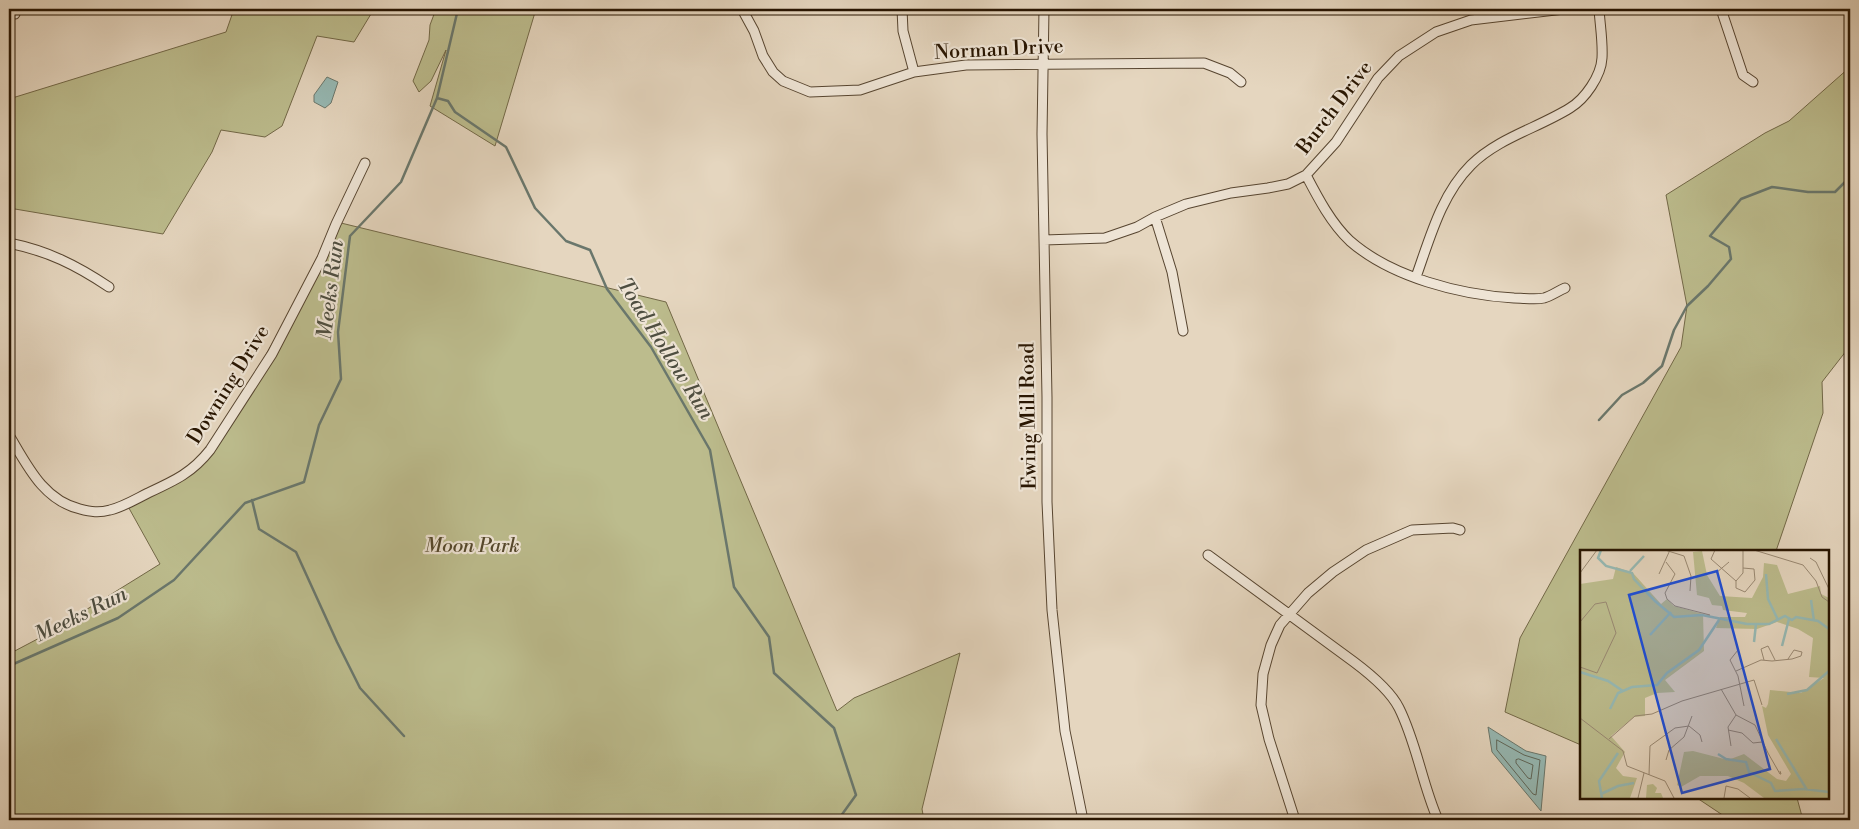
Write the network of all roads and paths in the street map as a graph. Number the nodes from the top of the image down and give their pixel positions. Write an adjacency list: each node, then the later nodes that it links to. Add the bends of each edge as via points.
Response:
1 (742, 9): 8 (street, Norman Drive, via 773,72 783,81 810,92 860,90)
2 (902, 9): 8 (street, via 903,31)
3 (1044, 9): 7 (street, Ewing Mill Road)
4 (1564, 9): 12 (street, Burch Drive, via 1471,20 1436,32 1399,56 1378,78 1336,142)
5 (1599, 9): 16 (street, via 1602,60 1586,93 1572,108 1509,139 1471,164 1450,190)
6 (1721, 9): 10 (street, via 1743,75)
7 (1044, 64): 8 (street, Norman Drive, via 966,65); 9 (street, Norman Drive, via 1204,63 1230,73); 14 (street, Ewing Mill Road)
8 (914, 72)
9 (1241, 82)
10 (1753, 82)
11 (365, 163): 20 (street, Downing Drive, via 322,258 272,354 199,464 183,476 124,506 94,513 67,506 50,494 34,477)
12 (1306, 175): 13 (street, Burch Drive, via 1288,184 1186,204); 16 (street, via 1322,207 1350,240 1370,256)
13 (1155, 217): 14 (street, Burch Drive, via 1105,238); 19 (street, via 1172,272)
14 (1044, 240): 24 (street, Ewing Mill Road, via 1047,502 1052,610 1064,731)
15 (9, 243): 17 (street, via 64,259)
16 (1416, 277): 18 (street, via 1492,297 1544,298)
17 (109, 286)
18 (1565, 288)
19 (1183, 331)
20 (9, 435)
21 (1460, 530): 23 (street, via 1412,530 1390,538 1333,572)
22 (1208, 555): 23 (street)
23 (1289, 614): 25 (street, via 1271,645 1263,674 1261,705); 26 (street, via 1370,675 1398,707)
24 (1082, 820)
25 (1295, 820)
26 (1438, 820)

